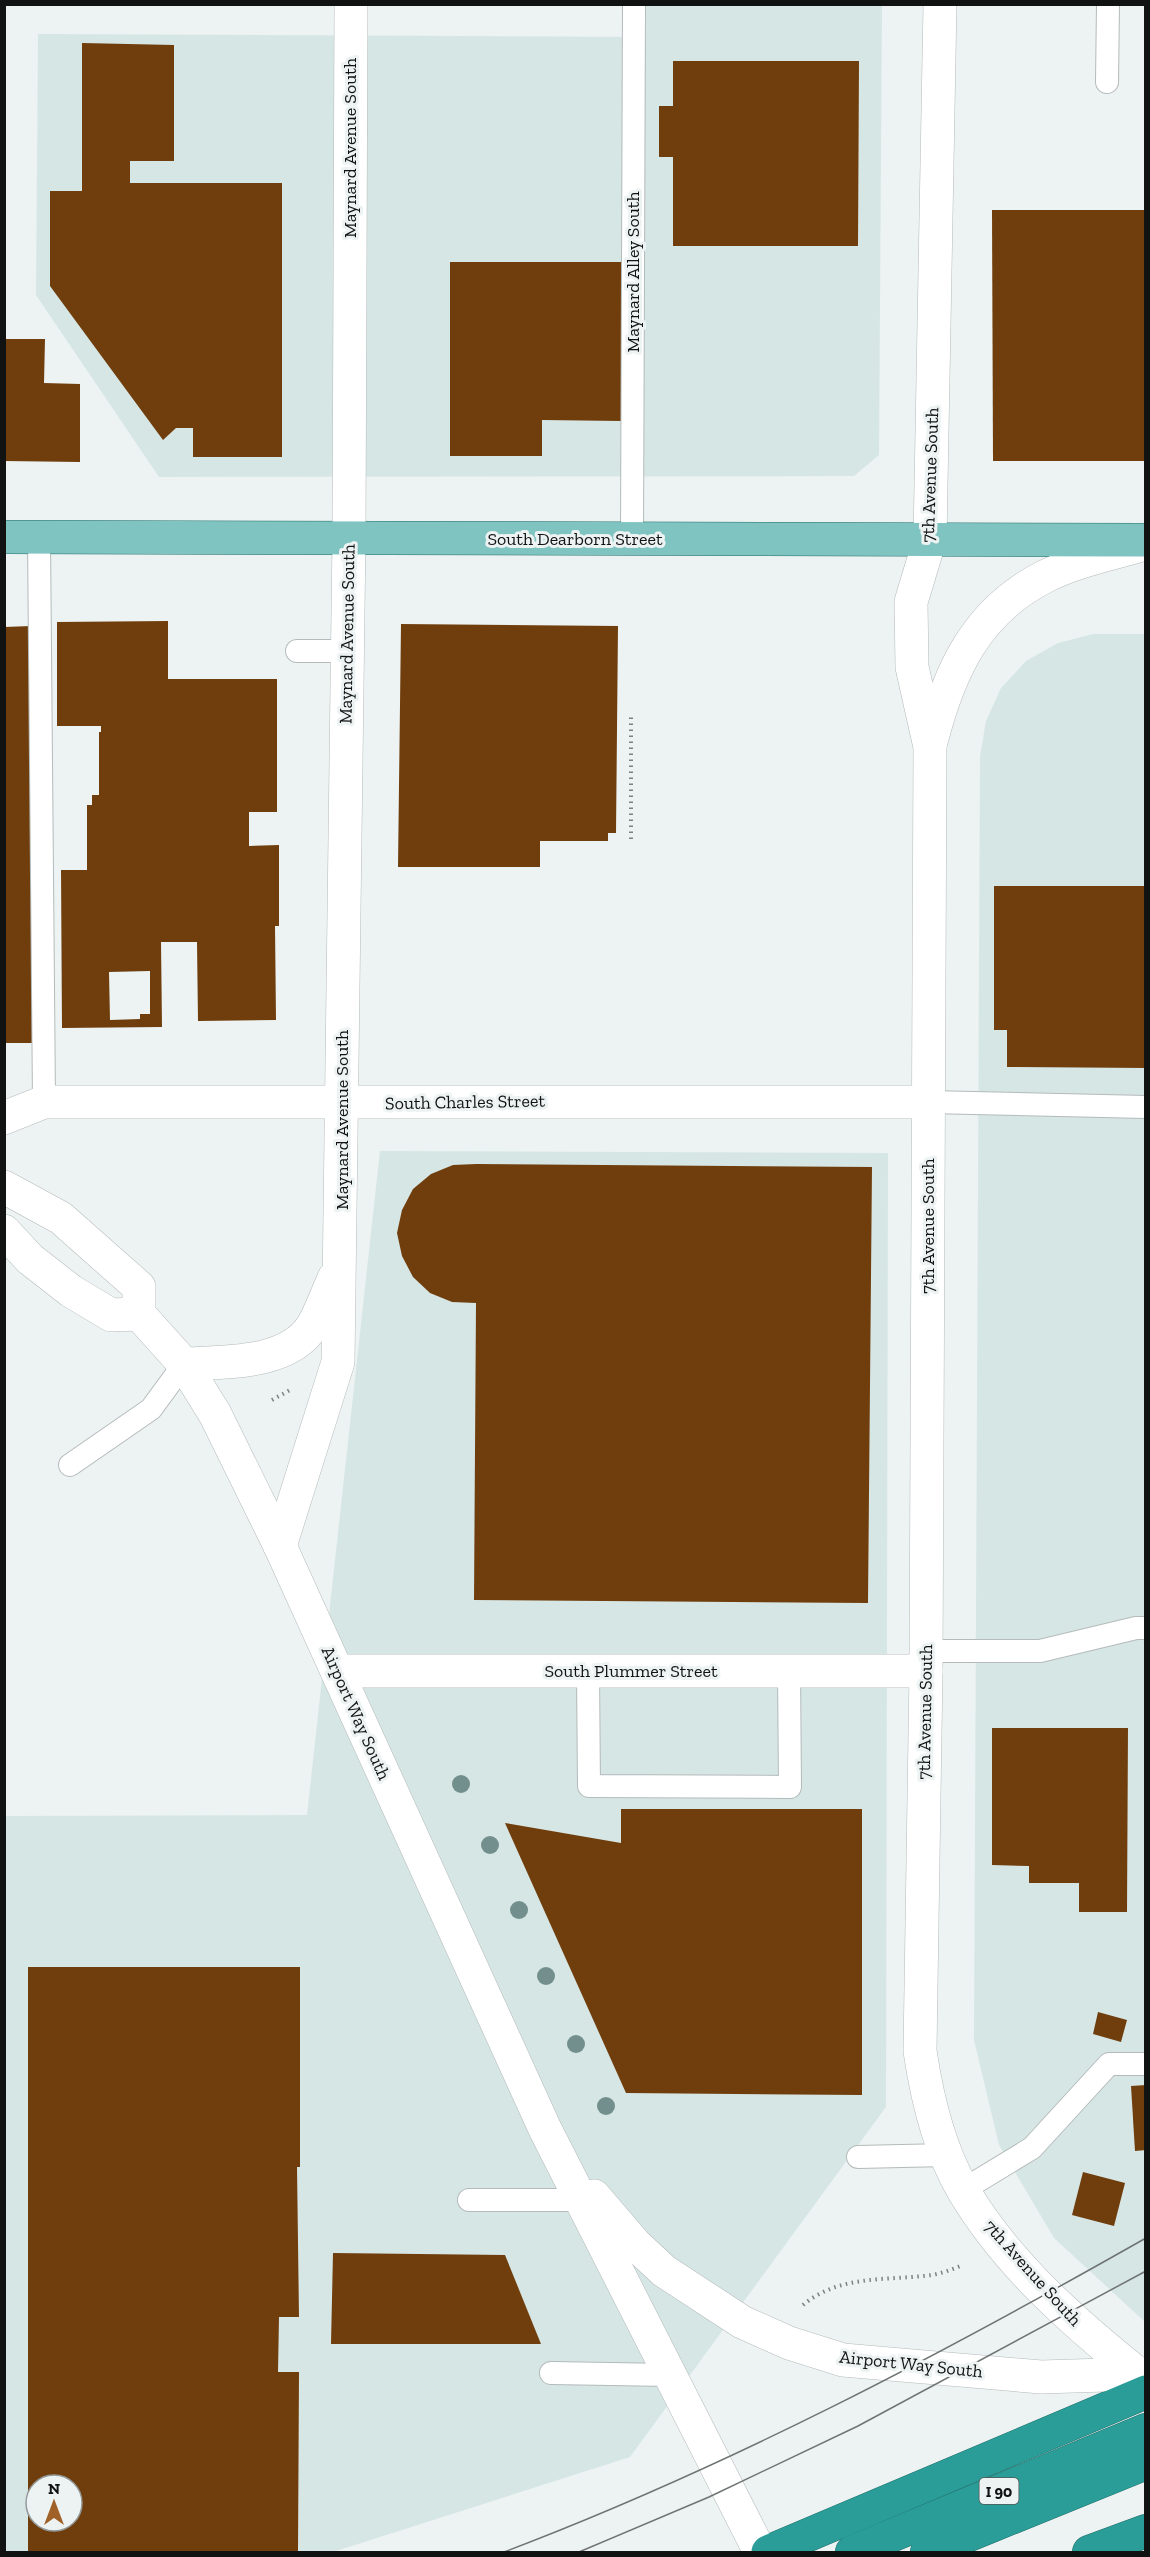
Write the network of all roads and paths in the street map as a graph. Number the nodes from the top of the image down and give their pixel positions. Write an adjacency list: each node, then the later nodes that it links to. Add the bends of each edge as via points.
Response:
1 (351, 4): 8 (main road, Maynard Avenue South)
2 (634, 4): 9 (lane, Maynard Alley South)
3 (940, 4): 10 (main road, 7th Avenue South)
4 (1108, 4): 5 (lane)
5 (1107, 82)
6 (4, 537): 7 (main road, South Dearborn Street)
7 (39, 537): 8 (main road, South Dearborn Street); 17 (lane)
8 (348, 538): 9 (main road, South Dearborn Street); 13 (main road, Maynard Avenue South)
9 (632, 539): 10 (main road, South Dearborn Street)
10 (930, 539): 11 (main road, South Dearborn Street); 15 (main road, 7th Avenue South, via 911,602 912,667)
11 (1146, 542): 15 (main road, via 1045,576 983,623 959,662)
12 (297, 651): 13 (lane)
13 (347, 651): 19 (main road, Maynard Avenue South)
14 (631, 714): 16 (path)
15 (930, 747): 18 (main road, 7th Avenue South)
16 (631, 839)
17 (44, 1102): 19 (main road, South Charles Street); 21 (main road, South Charles Street)
18 (929, 1102): 19 (main road, South Charles Street, via 630,1100); 20 (lane); 30 (main road, 7th Avenue South)
19 (341, 1104): 24 (main road, Maynard Avenue South)
20 (1146, 1107)
21 (4, 1118)
22 (4, 1187): 25 (main road, via 62,1218 132,1280 139,1287)
23 (4, 1230): 25 (main road, via 30,1259 71,1291 111,1315)
24 (341, 1263): 26 (main road, Maynard Avenue South, via 312,1327 282,1353 233,1362); 28 (main road, Maynard Avenue South, via 338,1362)
25 (139, 1314): 26 (main road, Airport Way South)
26 (184, 1364): 27 (lane, via 151,1409); 28 (main road, Airport Way South, via 215,1414)
27 (70, 1465)
28 (280, 1546): 31 (main road, Airport Way South)
29 (1146, 1628): 30 (lane, via 1040,1651)
30 (926, 1661): 33 (main road, South Plummer Street); 36 (main road, 7th Avenue South, via 920,2051 925,2086)
31 (337, 1671): 32 (main road, South Plummer Street); 35 (main road, Airport Way South)
32 (588, 1671): 33 (main road, South Plummer Street); 33 (lane, via 589,1786 790,1787)
33 (789, 1671)
34 (1146, 2064): 38 (lane, via 1109,2064 1032,2148)
35 (545, 2129): 40 (main road, Airport Way South); 45 (main road, Airport Way South, via 607,2214 664,2271 742,2322 789,2343 843,2360)
36 (947, 2156): 37 (lane); 38 (main road, 7th Avenue South)
37 (858, 2157)
38 (963, 2190): 45 (main road, 7th Avenue South, via 998,2240 1078,2326)
39 (468, 2200): 40 (lane)
40 (581, 2200): 44 (main road, Airport Way South)
41 (963, 2265): 42 (path, via 935,2275 834,2286)
42 (803, 2305)
43 (551, 2373): 44 (lane)
44 (670, 2375): 51 (main road, Airport Way South)
45 (1143, 2382): 52 (highway)
46 (1146, 2430): 53 (highway, I 90)
47 (1146, 2441): 49 (highway)
48 (1146, 2463): 49 (highway, I 90)
49 (994, 2526): 54 (highway, I 90)
50 (1146, 2531): 55 (highway)
51 (760, 2553)
52 (768, 2553)
53 (852, 2553)
54 (927, 2553)
55 (1089, 2553)

